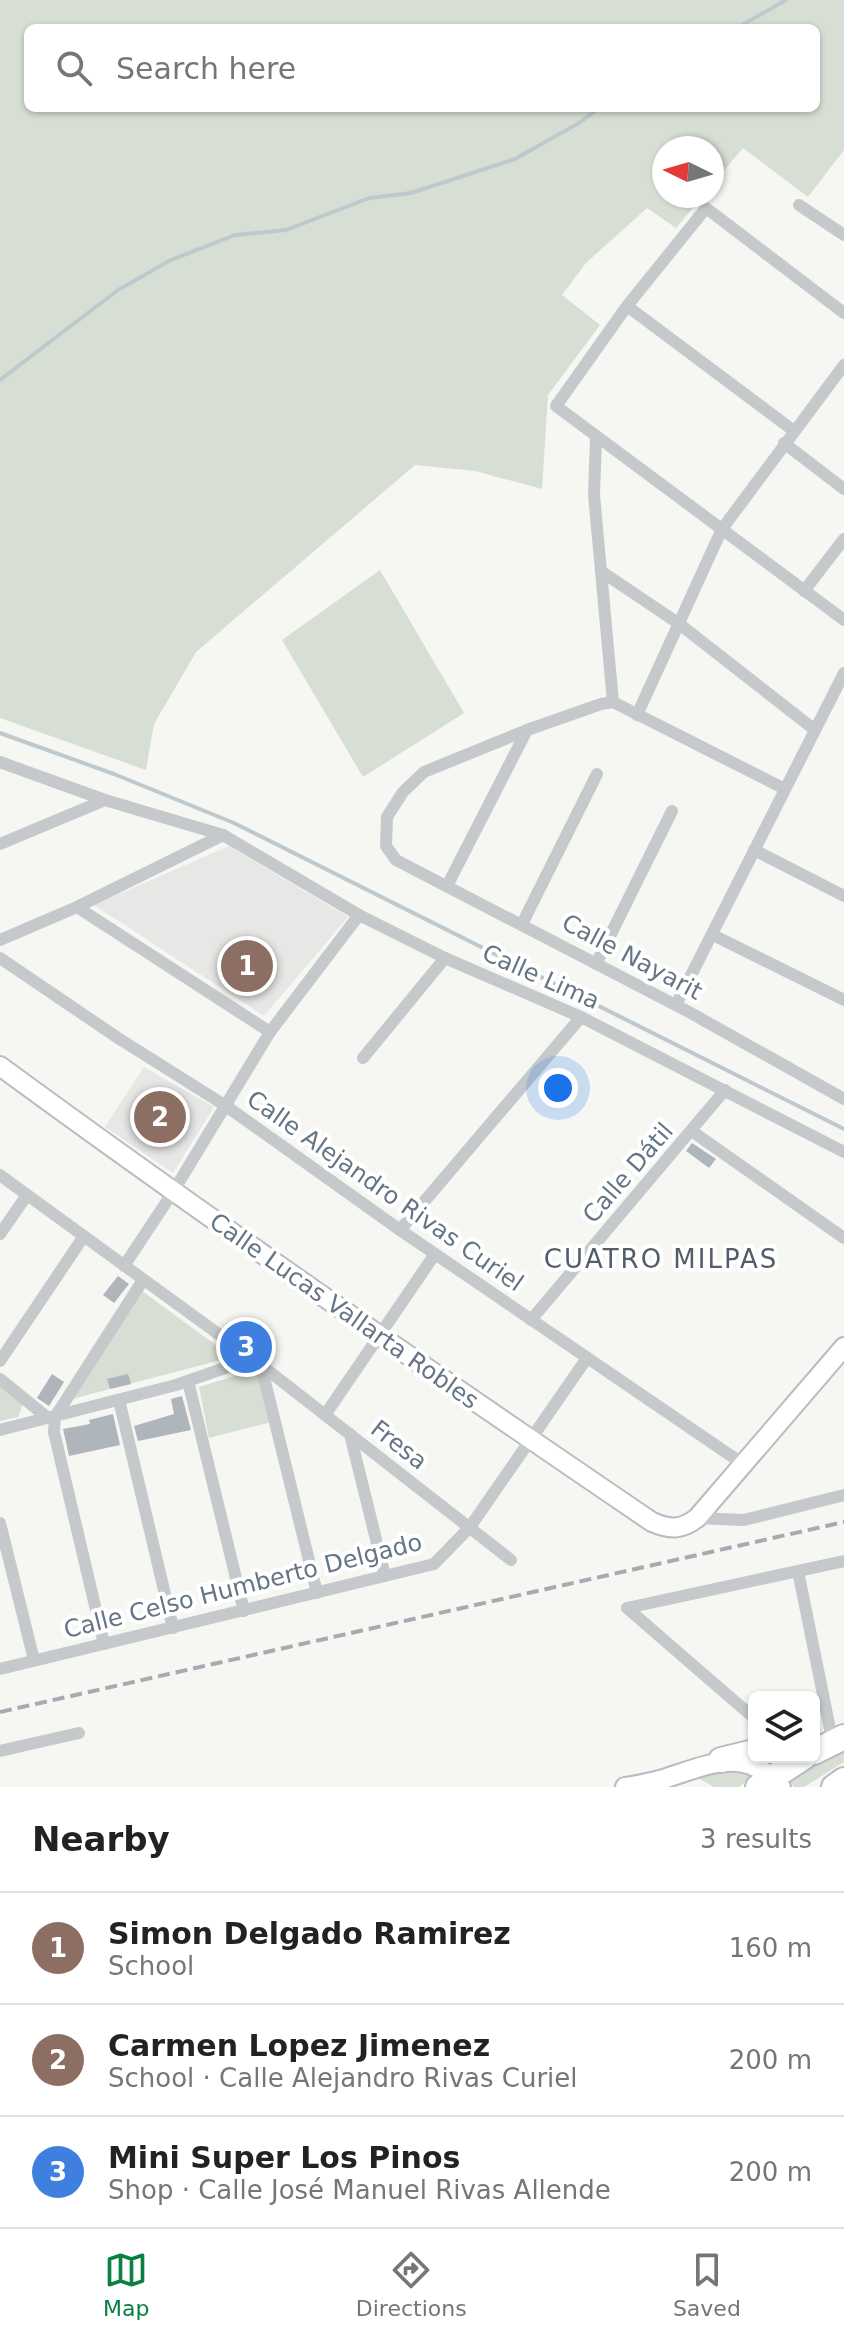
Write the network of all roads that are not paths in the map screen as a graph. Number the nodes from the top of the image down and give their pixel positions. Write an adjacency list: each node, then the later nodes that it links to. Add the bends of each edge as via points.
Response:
1 (799, 205): 2 (street)
2 (844, 235)
3 (627, 306): 4 (street, via 706,208); 6 (street); 7 (street, via 556,406)
4 (844, 313)
5 (844, 365): 6 (street)
6 (794, 431): 8 (street)
7 (596, 437): 10 (street); 12 (street, via 594,495)
8 (784, 443): 9 (street); 10 (street)
9 (844, 489)
10 (722, 529): 13 (street); 15 (street)
11 (844, 539): 13 (street)
12 (602, 572): 15 (street); 17 (street)
13 (804, 591): 14 (street)
14 (844, 620)
15 (678, 623): 18 (street); 20 (street)
16 (844, 673): 20 (street)
17 (613, 702): 18 (street); 19 (street)
18 (637, 715): 23 (street)
19 (527, 730): 29 (street); 29 (street, Calle Nayarit, via 424,772 387,817 384,838 396,860)
20 (815, 730): 23 (street)
21 (0, 762): 24 (street, Calle Lima)
22 (597, 774): 33 (street)
23 (785, 789): 28 (street)
24 (105, 800): 26 (street, Calle Lima); 27 (street)
25 (672, 811): 38 (street)
26 (223, 835): 31 (street); 32 (street, Calle Lima)
27 (0, 844)
28 (754, 850): 30 (street); 34 (street)
29 (447, 886): 33 (street, Calle Nayarit)
30 (844, 895)
31 (77, 907): 35 (street); 42 (street)
32 (359, 915): 37 (street, Calle Lima); 42 (street)
33 (522, 924): 38 (street, Calle Nayarit)
34 (713, 935): 39 (street); 40 (street)
35 (0, 940)
36 (0, 958): 47 (street, Calle Alejandro Rivas Curiel)
37 (445, 958): 41 (street, Calle Lima); 43 (street)
38 (596, 964): 40 (street, Calle Nayarit)
39 (844, 1000)
40 (676, 1005): 46 (street, Calle Nayarit)
41 (581, 1017): 45 (street, Calle Lima); 53 (street)
42 (270, 1032): 47 (street)
43 (363, 1058)
44 (0, 1066): 51 (street, Calle Lucas Vallarta Robles)
45 (725, 1090): 48 (street, Calle Dátil); 49 (street, Calle Lima)
46 (844, 1099)
47 (226, 1106): 51 (street); 53 (street, Calle Alejandro Rivas Curiel)
48 (693, 1132): 56 (street); 60 (street, Calle Dátil)
49 (844, 1152)
50 (0, 1175): 52 (street, Fresa)
51 (173, 1192): 58 (street); 61 (street, Calle Lucas Vallarta Robles)
52 (27, 1195): 54 (street); 55 (street, Fresa)
53 (400, 1230): 57 (street, Calle Alejandro Rivas Curiel)
54 (0, 1234)
55 (84, 1236): 58 (street, Fresa); 64 (street)
56 (844, 1238)
57 (435, 1254): 60 (street, Calle Alejandro Rivas Curiel); 61 (street)
58 (124, 1266): 59 (street, Fresa)
59 (143, 1280): 65 (street, Fresa); 70 (street)
60 (531, 1320): 63 (street, Calle Alejandro Rivas Curiel)
61 (379, 1337): 69 (street); 73 (street, Calle Lucas Vallarta Robles)
62 (844, 1347): 74 (street)
63 (587, 1358): 73 (street, Calle Celso Humberto Delgado); 74 (street, Calle Alejandro Rivas Curiel)
64 (0, 1361)
65 (256, 1362): 67 (street); 69 (street, Fresa); 84 (street)
66 (0, 1379): 70 (street)
67 (188, 1381): 68 (street); 85 (street)
68 (119, 1400): 70 (street); 86 (street)
69 (325, 1415): 72 (street, Fresa)
70 (52, 1417): 71 (street); 87 (street)
71 (0, 1430)
72 (350, 1434): 79 (street, Fresa); 83 (street)
73 (531, 1440): 77 (street, Calle Lucas Vallarta Robles, via 652,1522 683,1528); 79 (street, Calle Celso Humberto Delgado)
74 (743, 1464): 77 (street)
75 (844, 1483): 76 (street)
76 (838, 1496): 77 (street, via 744,1520)
77 (697, 1518)
78 (0, 1523): 88 (street)
79 (470, 1527): 80 (street, Fresa); 83 (street, Calle Celso Humberto Delgado, via 434,1564)
80 (511, 1560)
81 (844, 1561): 82 (street)
82 (798, 1571): 90 (street, via 627,1608); 92 (street)
83 (385, 1576): 84 (street, Calle Celso Humberto Delgado)
84 (317, 1593): 85 (street, Calle Celso Humberto Delgado)
85 (244, 1611): 86 (street, Calle Celso Humberto Delgado)
86 (173, 1628): 87 (street, Calle Celso Humberto Delgado)
87 (104, 1644): 88 (street, Calle Celso Humberto Delgado)
88 (34, 1660): 89 (street, Calle Celso Humberto Delgado)
89 (0, 1669)
90 (748, 1713)
91 (79, 1733): 93 (street)
92 (829, 1739)
93 (0, 1751)
94 (748, 1753): 95 (highway)
95 (721, 1760): 97 (street); 99 (street, via 753,1766)
96 (796, 1763): 99 (highway)
97 (659, 1780): 100 (street); 101 (street)
98 (844, 1780): 102 (highway)
99 (770, 1784)
100 (625, 1787)
101 (688, 1787)
102 (834, 1787)

